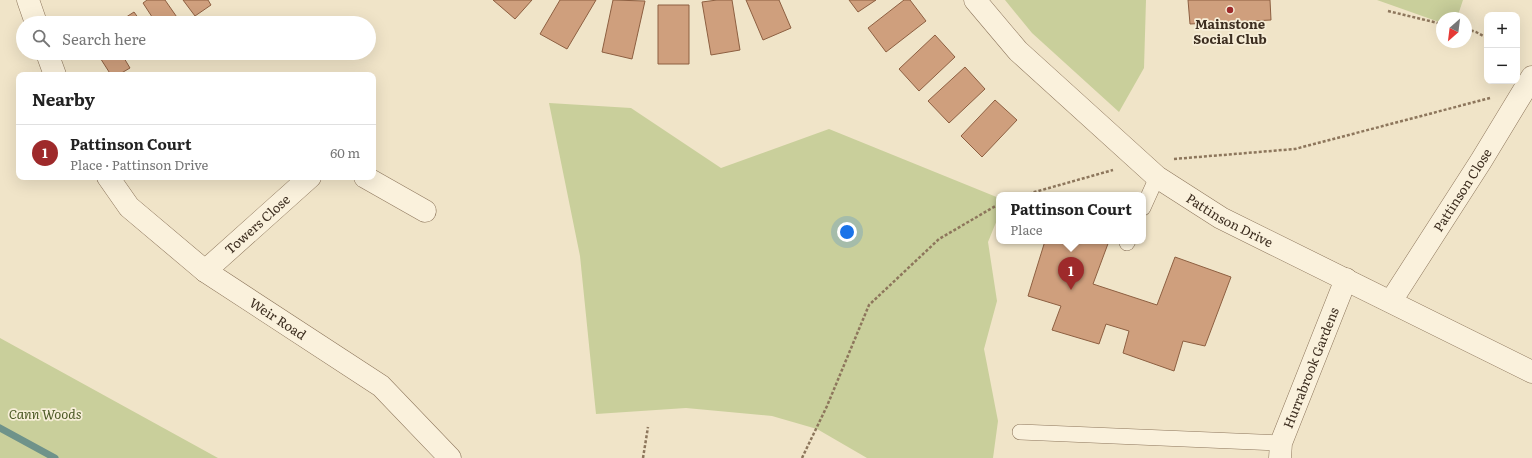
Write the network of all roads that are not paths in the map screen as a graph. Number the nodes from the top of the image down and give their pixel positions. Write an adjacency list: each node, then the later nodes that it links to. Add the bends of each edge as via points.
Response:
1 (28, 0): 3 (street)
2 (975, 0): 7 (street, Pattinson Drive, via 1018,51)
3 (34, 16)
4 (50, 60): 5 (street)
5 (54, 72)
6 (1528, 83): 15 (street, Pattinson Close, via 1481,161)
7 (1157, 176): 11 (lane); 14 (street, Pattinson Drive, via 1221,218)
8 (110, 180): 13 (street, Weir Road, via 129,207)
9 (307, 180): 13 (street, Towers Close)
10 (370, 180): 12 (street)
11 (1146, 201)
12 (425, 211)
13 (205, 272): 19 (street, Weir Road, via 381,386)
14 (1346, 280): 15 (street, Pattinson Drive); 18 (street, Hurrabrook Gardens)
15 (1390, 301): 16 (street, Pattinson Drive)
16 (1532, 372)
17 (1020, 432): 18 (lane)
18 (1280, 451)
19 (450, 458)

